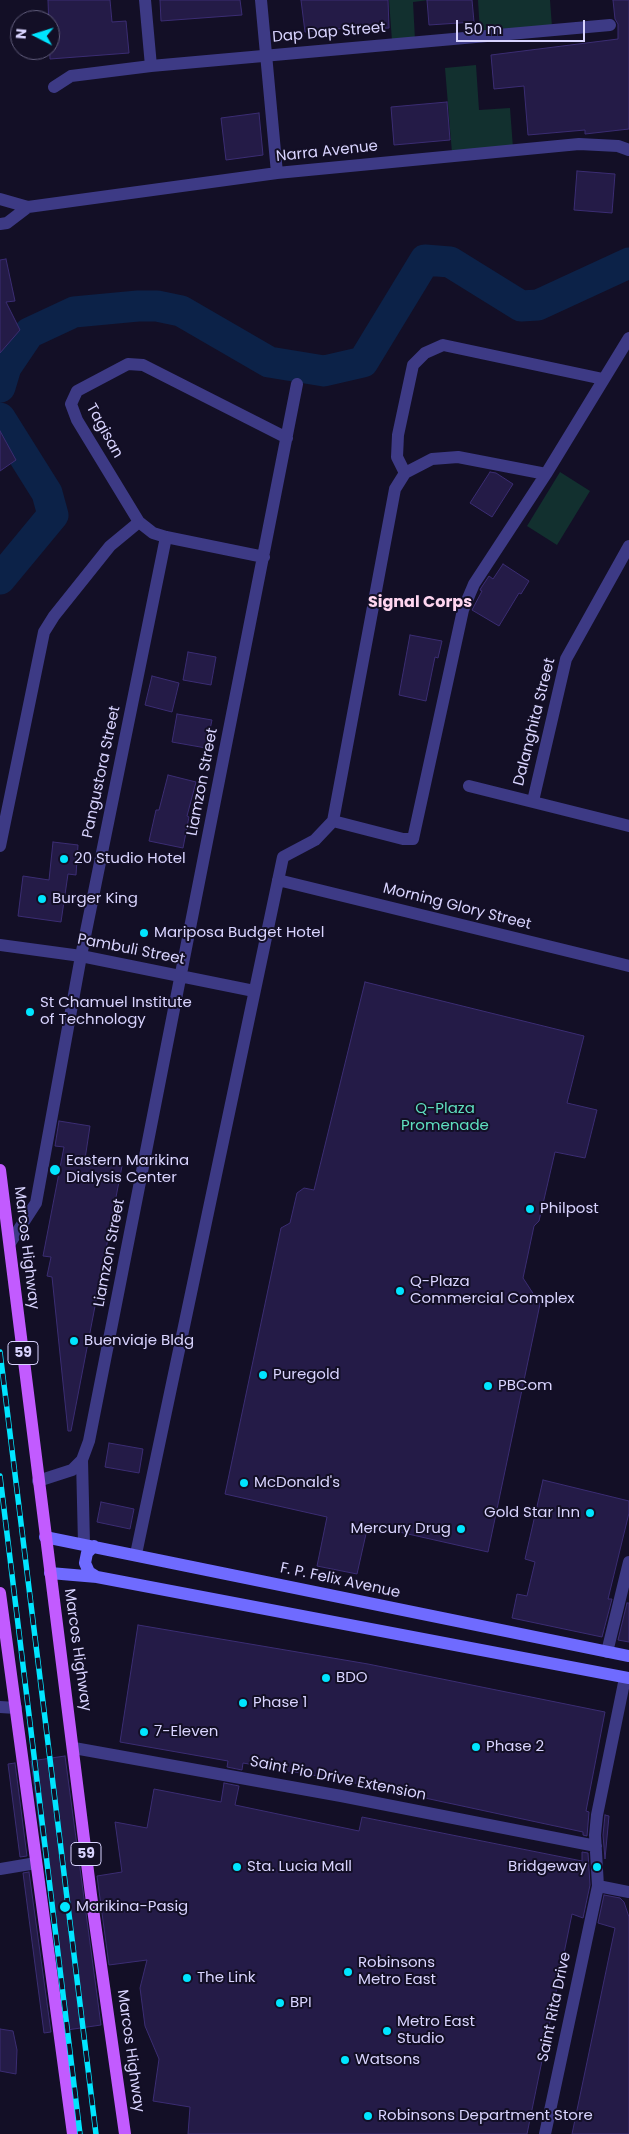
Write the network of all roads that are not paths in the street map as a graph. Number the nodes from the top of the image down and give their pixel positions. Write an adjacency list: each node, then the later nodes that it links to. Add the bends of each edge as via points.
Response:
1 (145, 0): 5 (street)
2 (261, 0): 4 (street)
3 (610, 25): 4 (street, Dap Dap Street)
4 (267, 55): 5 (street, Dap Dap Street); 8 (street)
5 (151, 66): 6 (street, Dap Dap Street, via 71,76)
6 (54, 88)
7 (629, 150): 8 (street, Narra Avenue, via 618,146 579,144)
8 (277, 173): 10 (street, Narra Avenue)
9 (0, 199): 10 (street, Narra Avenue)
10 (28, 207): 11 (street, Narra Avenue, via 7,223)
11 (0, 224)
12 (629, 338): 13 (street)
13 (603, 379): 16 (street, via 444,345 425,353 413,365 398,435 397,457); 17 (street)
14 (297, 384): 15 (street, Liamzon Street)
15 (287, 438): 18 (street, Tagisan, via 143,365 128,364 76,391 71,404 77,420); 21 (street, Liamzon Street)
16 (405, 473): 17 (street, via 432,459 458,457); 24 (street, via 395,489)
17 (546, 474): 24 (street, via 474,584 463,610 413,839)
18 (139, 522): 19 (street, Tagisan, via 153,533); 26 (street, via 110,546 44,632)
19 (166, 537): 21 (street, Tagisan); 29 (street, Pangustora Street)
20 (629, 546): 23 (street, Dalanghita Street, via 566,659)
21 (264, 557): 31 (street, Liamzon Street)
22 (469, 786): 23 (street)
23 (533, 801): 25 (street)
24 (333, 821): 27 (street, via 315,840 283,857)
25 (629, 826)
26 (0, 846)
27 (278, 880): 30 (street, Morning Glory Street); 32 (street)
28 (0, 945): 29 (street, Pambuli Street)
29 (81, 956): 31 (street, Pambuli Street); 34 (street, Pangustora Street, via 36,1203)
30 (629, 966)
31 (181, 976): 32 (street, Pambuli Street); 35 (street, Liamzon Street, via 96,1406)
32 (254, 990): 39 (street)
33 (0, 1170): 34 (main road, Marcos Highway / 59)
34 (10, 1244): 36 (main road, Marcos Highway / 59)
35 (82, 1460): 36 (street, via 72,1470); 38 (street, Liamzon Street)
36 (38, 1481): 37 (main road, Marcos Highway / 59)
37 (45, 1537): 38 (main road, F. P. Felix Avenue); 41 (main road, Marcos Highway / 59)
38 (89, 1545): 39 (main road, F. P. Felix Avenue); 42 (main road, via 85,1563 89,1572)
39 (136, 1554): 44 (main road, F. P. Felix Avenue)
40 (629, 1562): 44 (street)
41 (50, 1573): 42 (main road); 49 (main road, Marcos Highway / 59)
42 (97, 1577): 46 (main road)
43 (0, 1593): 48 (main road)
44 (607, 1652): 45 (main road, F. P. Felix Avenue)
45 (629, 1656)
46 (627, 1678): 50 (street, Saint Rita Drive, via 597,1815)
47 (0, 1707): 48 (street)
48 (16, 1708): 51 (main road)
49 (74, 1748): 50 (street, Saint Pio Drive Extension); 56 (main road, Marcos Highway / 59)
50 (596, 1846): 53 (street, Saint Rita Drive)
51 (36, 1863): 52 (street); 55 (main road)
52 (0, 1870)
53 (598, 1886): 54 (street); 57 (street, Saint Rita Drive)
54 (629, 1892)
55 (73, 2134)
56 (125, 2134)
57 (545, 2134)

